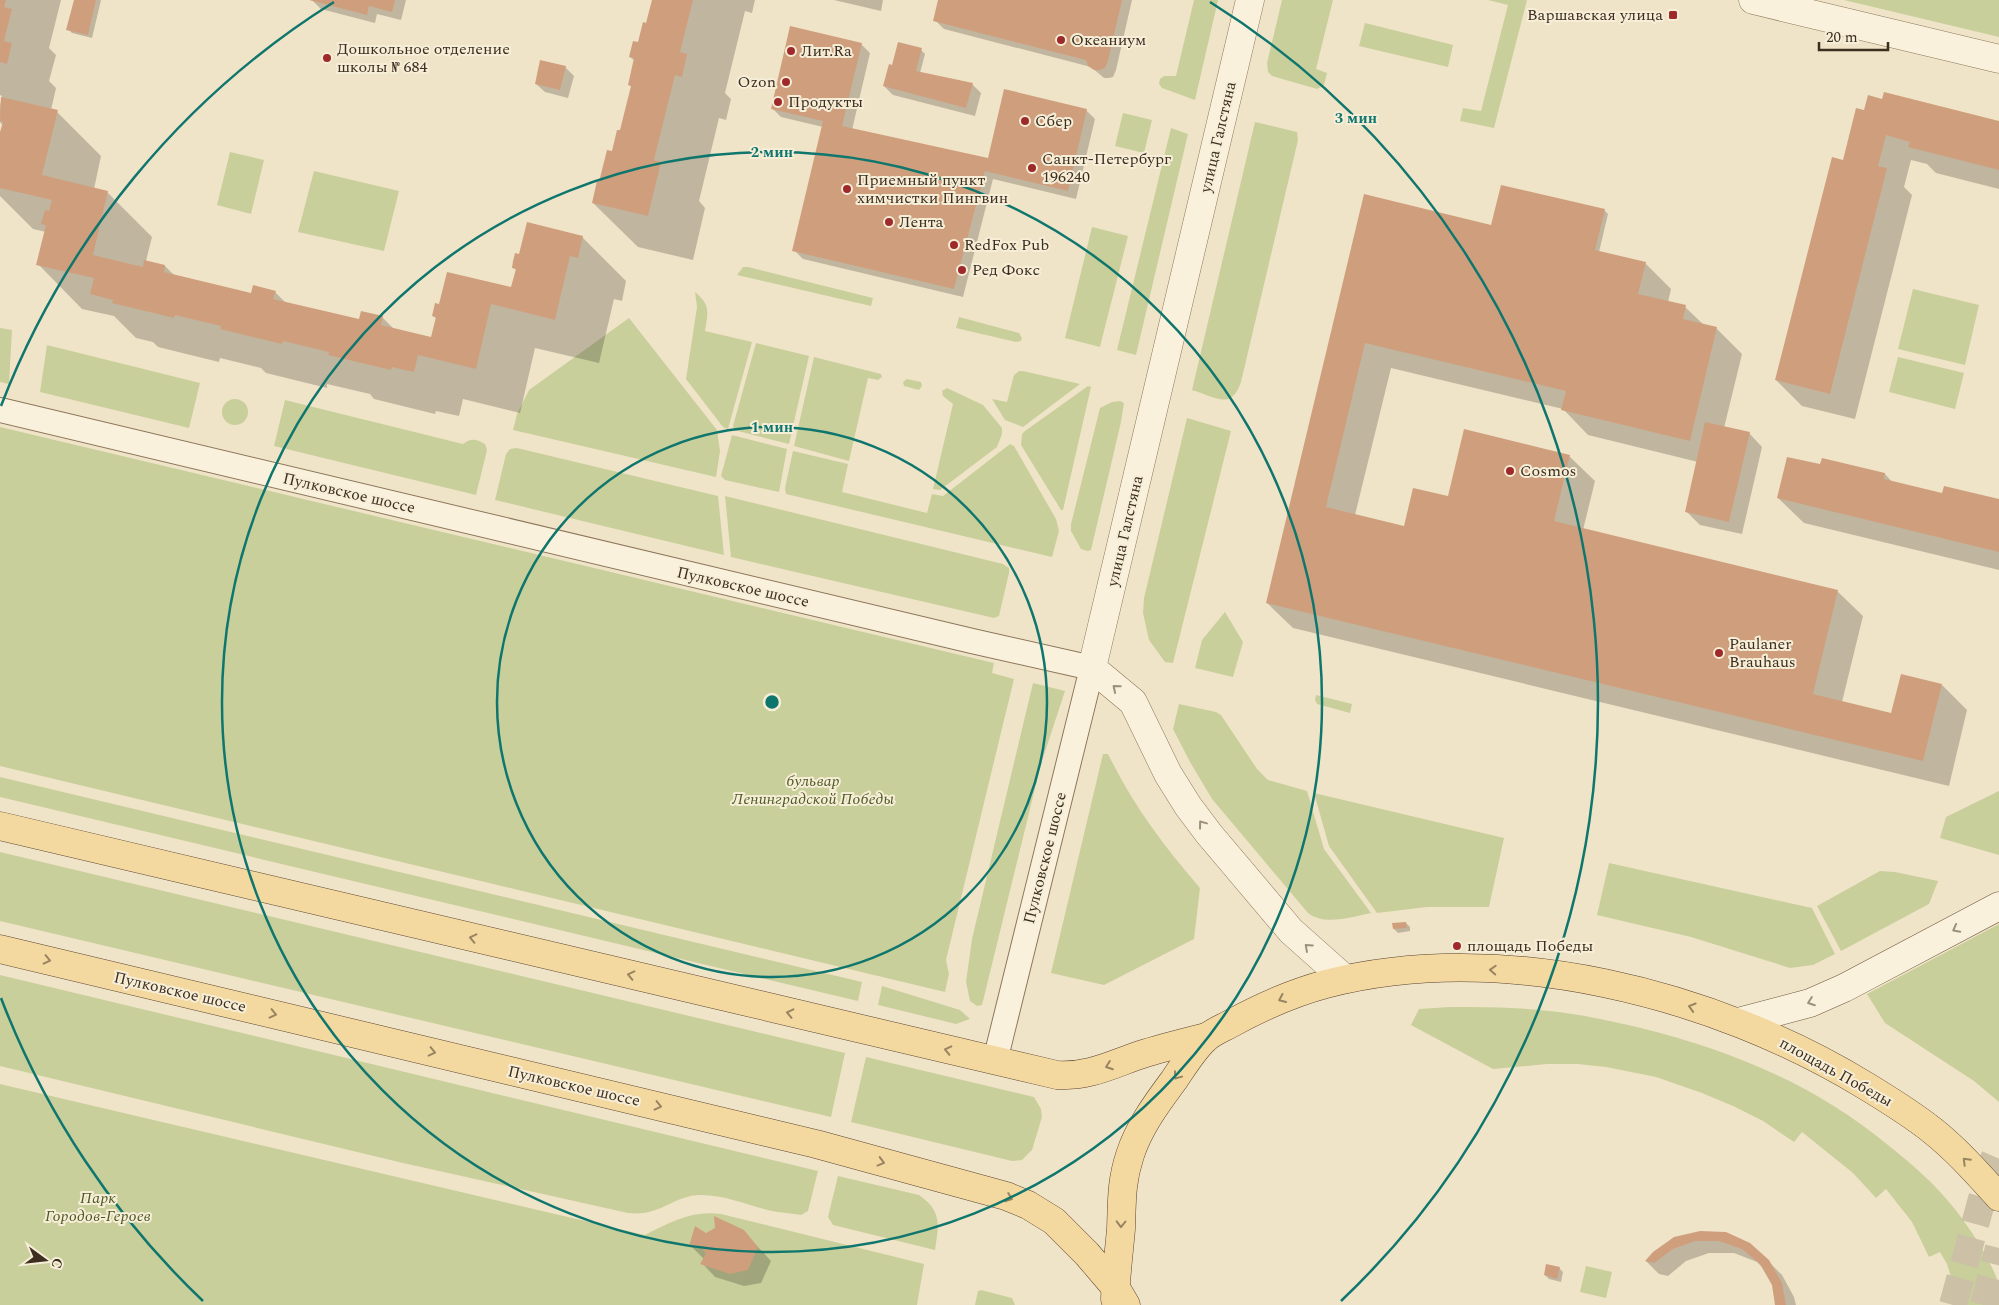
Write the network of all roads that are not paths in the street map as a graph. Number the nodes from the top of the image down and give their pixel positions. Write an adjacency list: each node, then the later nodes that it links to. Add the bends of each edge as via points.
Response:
1 (1250, 0): 5 (street, улица Галстяна)
2 (1752, 0): 3 (street)
3 (1999, 59)
4 (0, 410): 5 (street, Пулковское шоссе)
5 (1092, 668): 9 (street, one-way to 5, via 1291,931 1209,834 1168,774 1133,702); 12 (street, Пулковское шоссе)
6 (0, 826): 12 (main road, one-way to 6)
7 (1999, 906): 10 (street, one-way to 10, via 1844,988 1810,1003)
8 (0, 948): 14 (main road, Пулковское шоссе, one-way to 14, via 825,1146 1006,1196 1054,1221 1087,1254)
9 (1345, 979): 10 (main road, площадь Победы, one-way to 9, via 1628,989 1541,973 1403,970); 11 (main road, площадь Победы, one-way to 11, via 1285,997)
10 (1738, 1022): 13 (main road, площадь Победы, one-way to 10, via 1932,1130 1891,1102 1821,1060)
11 (1206, 1037): 12 (main road, one-way to 12, via 1074,1076); 14 (main road, площадь Победы, one-way to 14, via 1155,1106 1130,1152 1121,1200)
12 (995, 1061)
13 (1999, 1197)
14 (1119, 1299)

